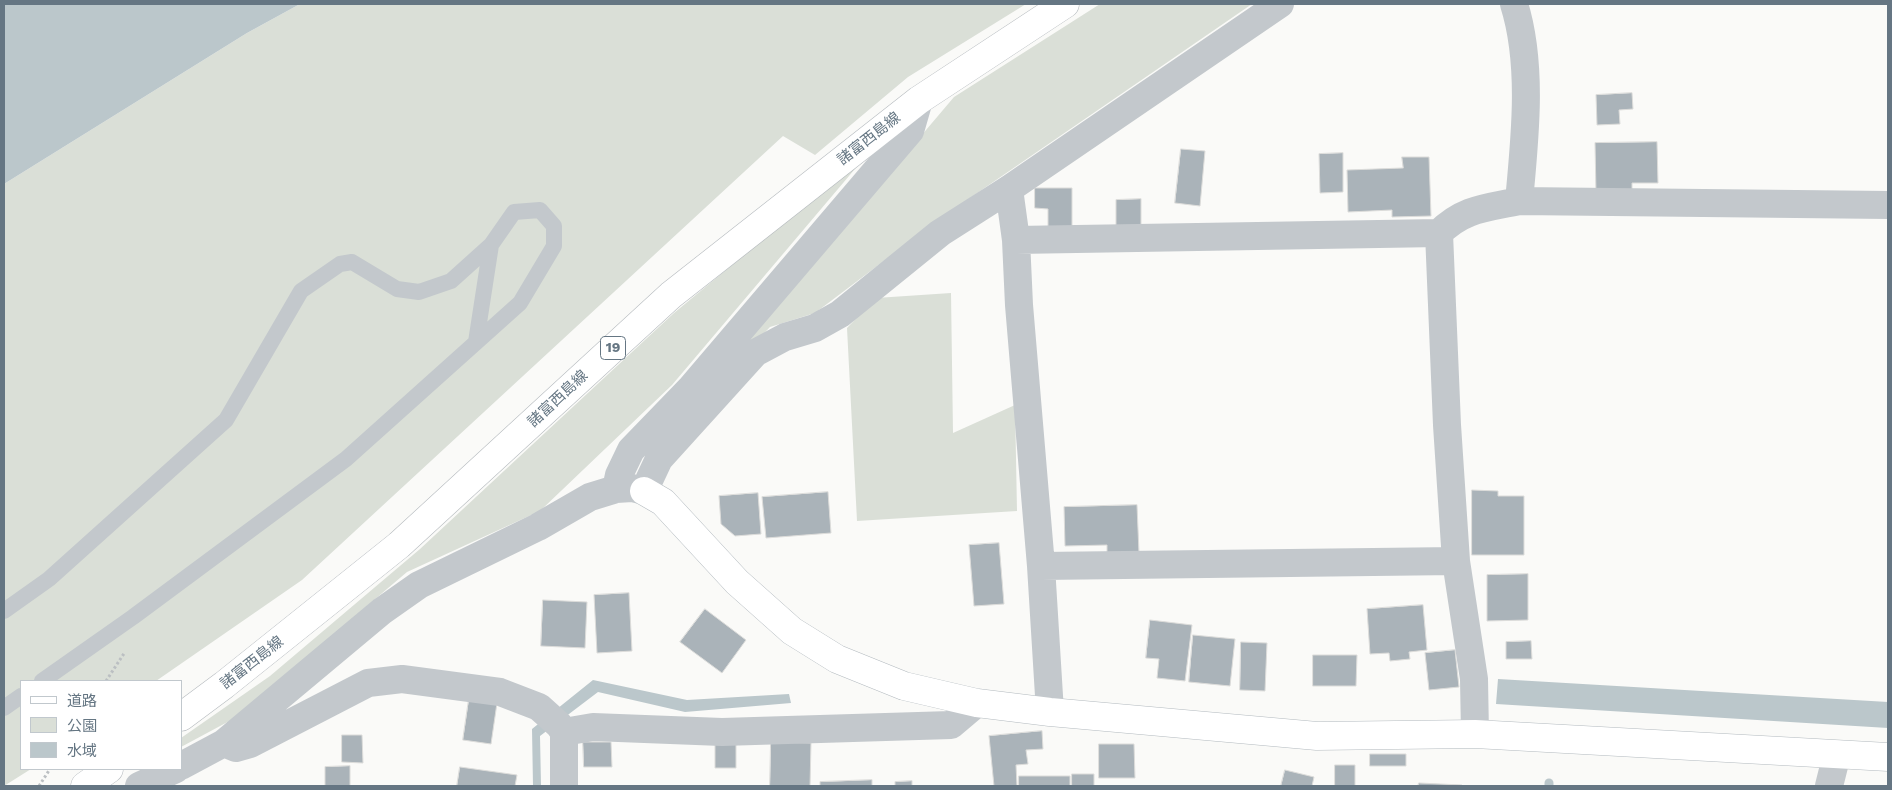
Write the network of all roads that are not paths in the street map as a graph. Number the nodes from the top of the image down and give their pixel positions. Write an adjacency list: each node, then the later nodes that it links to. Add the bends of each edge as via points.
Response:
1 (1065, 4): 4 (street, 諸富西島線 / 19)
2 (1280, 4): 5 (street)
3 (1514, 4): 6 (street, via 1525,73)
4 (919, 100): 12 (street, via 910,131 690,389 631,450); 22 (street, 諸富西島線 / 19, via 671,295 399,545)
5 (1009, 190): 9 (street); 13 (street, via 940,233 840,314 756,353 660,459)
6 (1519, 200): 7 (street); 8 (street, via 1468,212 1451,221)
7 (1888, 205)
8 (1439, 233): 9 (street); 14 (street)
9 (1016, 240): 15 (street)
10 (491, 244): 11 (lane); 11 (lane, via 514,212 540,210 554,226 554,246 520,302); 16 (lane, via 451,281 419,292 397,288 352,262 340,264 301,291 226,420 49,579)
11 (476, 342): 17 (lane, via 346,459 133,618)
12 (616, 489): 13 (street, via 632,488); 25 (street, via 590,497 538,527 419,585 382,611)
13 (644, 492): 19 (street, via 663,502 737,582 792,631 838,659 904,686)
14 (1456, 561): 15 (street); 24 (street, via 1474,679)
15 (1041, 566): 21 (street)
16 (4, 611)
17 (43, 680)
18 (20, 697): 20 (lane)
19 (977, 703): 21 (street); 23 (street, via 951,725 722,732)
20 (4, 708)
21 (1050, 712): 24 (street, via 1316,736)
22 (182, 716)
23 (557, 724): 25 (street, via 538,707 500,692 402,679 368,683 250,744 236,748); 33 (street)
24 (1475, 734): 26 (street)
25 (224, 743): 28 (street)
26 (1837, 754): 27 (street); 34 (street)
27 (1888, 757)
28 (182, 765)
29 (108, 770): 31 (street)
30 (174, 770): 32 (street)
31 (85, 786)
32 (139, 786)
33 (564, 786)
34 (1829, 786)

